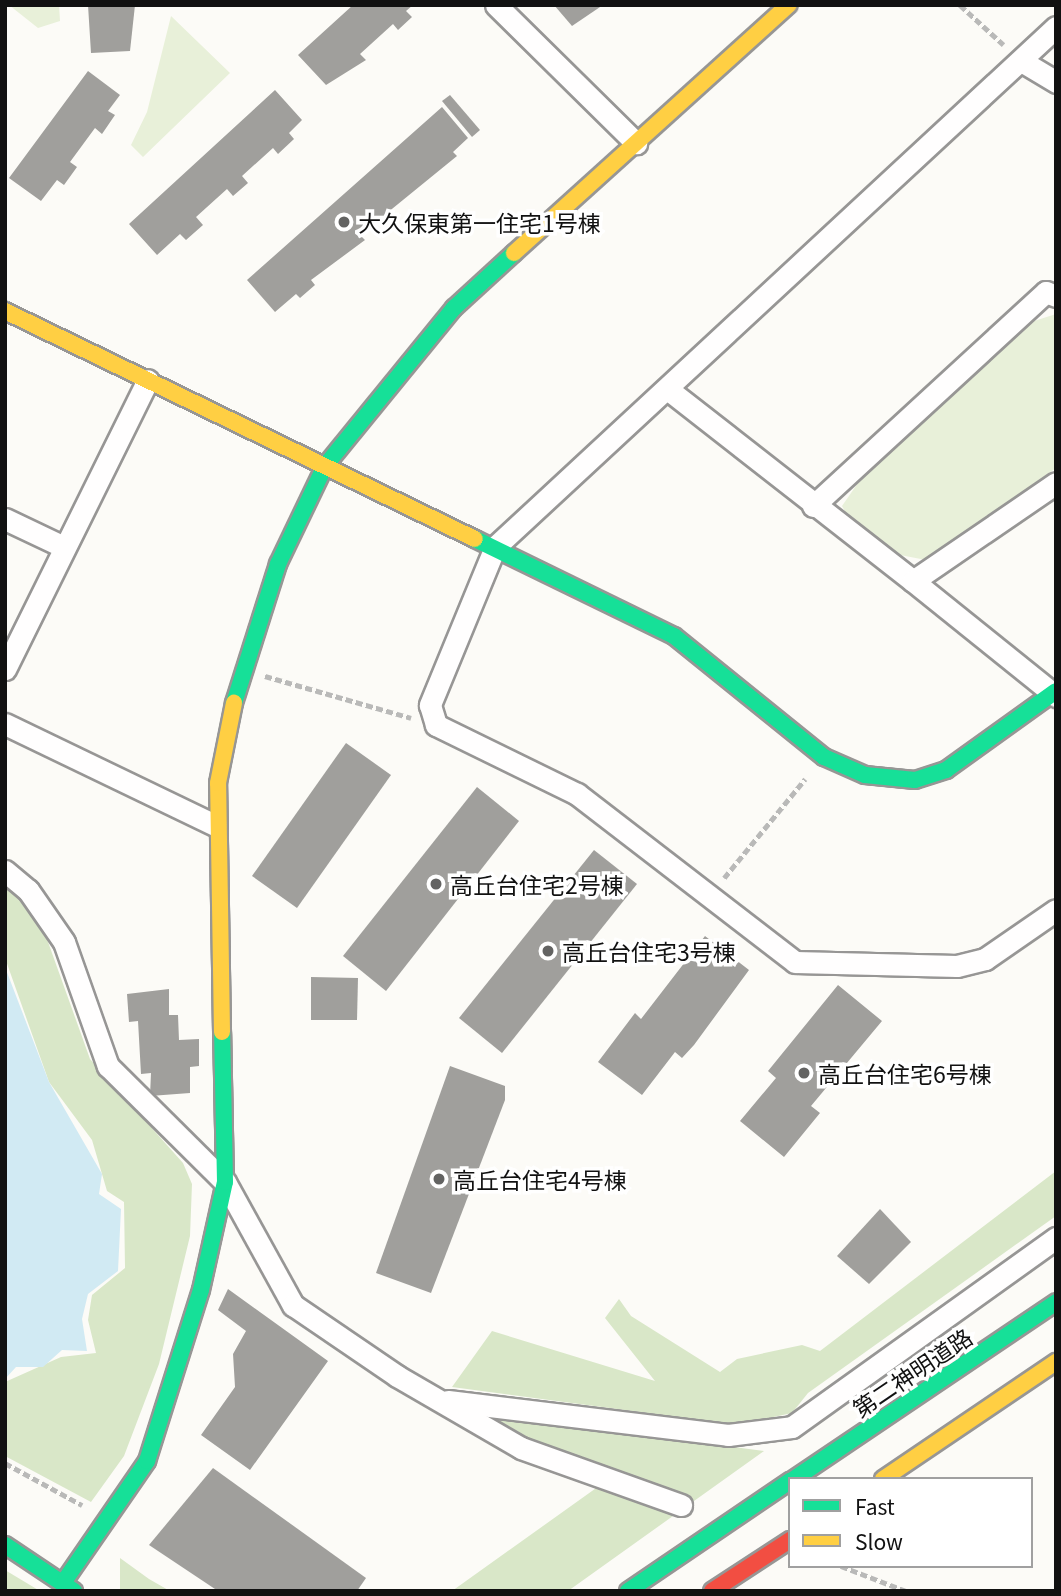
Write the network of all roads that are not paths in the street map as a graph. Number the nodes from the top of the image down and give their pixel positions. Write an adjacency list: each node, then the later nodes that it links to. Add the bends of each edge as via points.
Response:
1 (496, 5): 6 (street)
2 (788, 5): 6 (main road)
3 (1056, 27): 4 (street)
4 (1024, 62): 5 (street); 10 (street)
5 (1056, 82)
6 (636, 143): 11 (main road, via 454,308)
7 (1056, 296): 13 (street, via 1046,292)
8 (5, 311): 9 (main road)
9 (148, 380): 11 (main road); 15 (street)
10 (670, 391): 13 (street); 16 (street)
11 (325, 466): 16 (main road); 21 (main road, via 278,564 240,669)
12 (1056, 484): 17 (street)
13 (813, 506): 17 (street)
14 (5, 519): 15 (street)
15 (64, 547): 18 (street)
16 (495, 547): 19 (main road, via 674,636 824,757 865,775 915,780 946,770); 23 (street, via 430,705 436,725 577,794 795,962 957,966 985,959)
17 (913, 581): 19 (street)
18 (5, 669)
19 (1055, 693)
20 (5, 723): 21 (street)
21 (215, 825): 24 (main road)
22 (5, 871): 24 (street, via 28,890 64,942 108,1066)
23 (1056, 910)
24 (225, 1182): 28 (street, via 293,1306); 35 (main road, via 201,1290 147,1461)
25 (1056, 1238): 28 (street, via 792,1427 728,1435)
26 (1056, 1302): 29 (main road, 第二神明道路)
27 (1056, 1362): 30 (main road)
28 (439, 1400): 32 (street, via 521,1448)
29 (796, 1477)
30 (886, 1477)
31 (788, 1483): 36 (main road, 第二神明道路)
32 (681, 1505)
33 (788, 1541): 37 (main road)
34 (5, 1545): 35 (main road)
35 (69, 1586)
36 (628, 1591)
37 (712, 1591)

